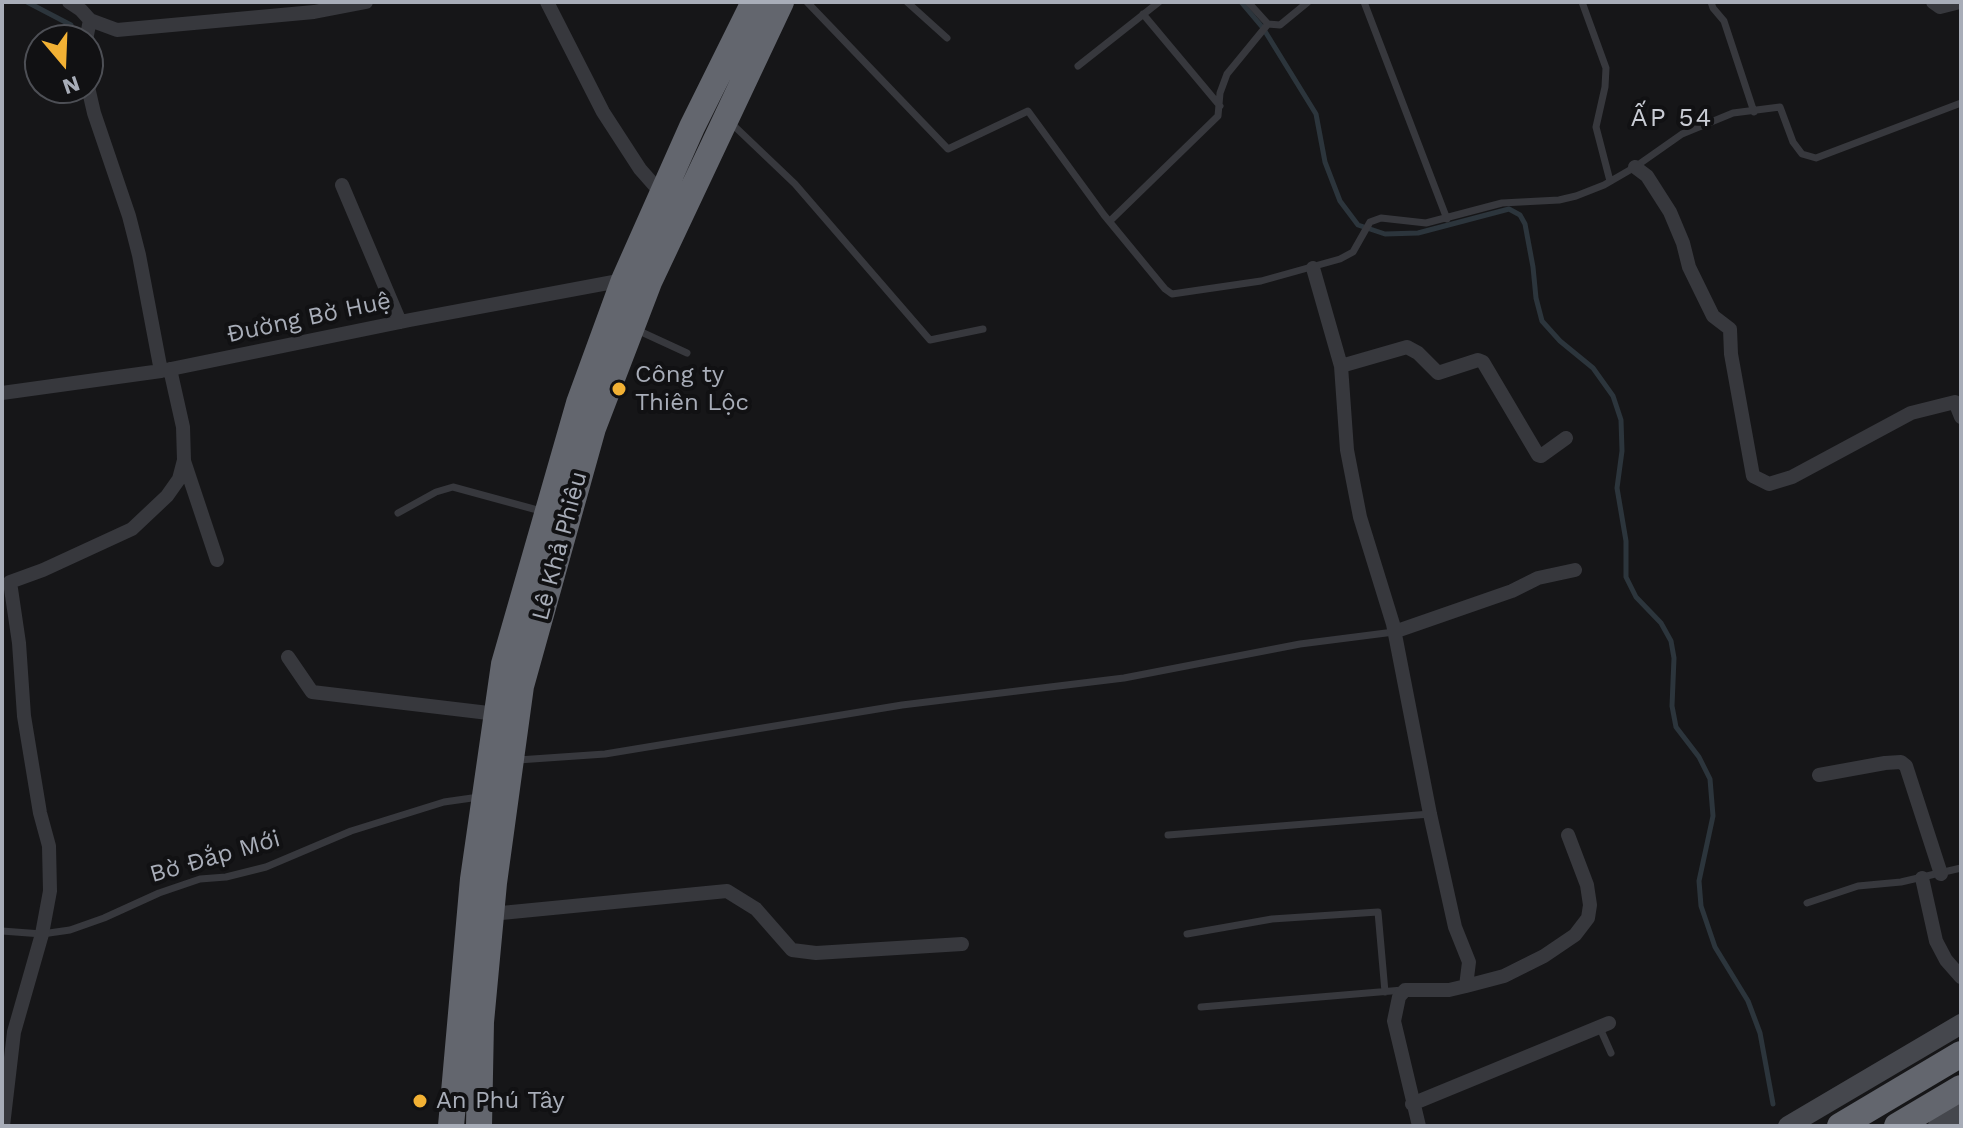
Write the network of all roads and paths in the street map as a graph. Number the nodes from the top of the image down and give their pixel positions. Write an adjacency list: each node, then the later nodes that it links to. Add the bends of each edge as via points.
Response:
1 (366, 2): 15 (street, via 314,12 117,30)
2 (547, 2): 28 (street, via 603,112)
3 (754, 2): 28 (highway, Lê Khả Phiêu)
4 (781, 2): 24 (highway, Lê Khả Phiêu)
5 (807, 2): 30 (lane, via 948,149 1028,111)
6 (907, 2): 18 (lane)
7 (1159, 2): 16 (lane)
8 (1248, 2): 17 (lane)
9 (1308, 2): 17 (lane, via 1280,25)
10 (1364, 2): 29 (lane)
11 (1582, 2): 26 (lane, via 1606,68 1596,127)
12 (1711, 2): 23 (lane, via 1724,21)
13 (1933, 2): 14 (street, via 1940,7)
14 (1960, 2)
15 (81, 8)
16 (1143, 14): 19 (lane); 22 (lane)
17 (1268, 25): 22 (lane, via 1227,74)
18 (947, 38)
19 (1078, 66)
20 (1961, 103): 23 (lane, via 1816,158 1802,154 1793,142 1780,107)
21 (92, 104): 38 (street, via 129,216)
22 (1220, 106): 30 (lane, via 1218,116)
23 (1754, 112): 25 (lane, via 1733,113 1682,134)
24 (726, 117): 34 (highway, Lê Khả Phiêu); 35 (lane, via 795,184 930,340)
25 (1635, 167): 26 (lane); 40 (street, via 1670,212 1713,316 1730,329 1753,476 1769,484 1792,477 1911,413)
26 (1610, 181): 29 (lane, via 1559,200 1502,203)
27 (342, 185): 33 (street)
28 (662, 194): 32 (highway, Lê Khả Phiêu)
29 (1447, 219): 31 (lane, via 1370,222 1353,252)
30 (1110, 221): 31 (lane, via 1172,294)
31 (1313, 268): 37 (street)
32 (624, 280): 33 (street, Đường Bờ Huệ); 45 (highway, Lê Khả Phiêu, via 579,403)
33 (400, 322): 38 (street, Đường Bờ Huệ)
34 (631, 328): 36 (lane); 52 (highway, Lê Khả Phiêu, via 593,428 521,686)
35 (983, 329)
36 (687, 353)
37 (1341, 366): 42 (street, via 1407,347 1438,373 1478,360 1538,455); 49 (street, via 1347,450 1360,517)
38 (166, 370): 39 (street, Đường Bờ Huệ); 43 (street, via 183,427)
39 (2, 393)
40 (1958, 400): 41 (street)
41 (1961, 417)
42 (1566, 438)
43 (184, 460): 46 (street); 48 (street, via 167,496 132,529)
44 (398, 513): 45 (lane, via 453,487)
45 (547, 513): 51 (highway, Lê Khả Phiêu, via 504,664)
46 (217, 560)
47 (1575, 570): 49 (street, via 1538,578)
48 (6, 583): 64 (street, via 49,846 50,891)
49 (1394, 632): 52 (lane, via 1124,678 902,705 605,754); 55 (street)
50 (288, 657): 51 (street, via 312,692)
51 (497, 714): 54 (highway, Lê Khả Phiêu)
52 (511, 761): 62 (highway, Lê Khả Phiêu)
53 (1819, 775): 59 (street, via 1885,763 1906,766)
54 (485, 796): 64 (lane, Bờ Đắp Mới, via 444,802 351,831 266,867 200,879 70,930); 80 (highway, Lê Khả Phiêu)
55 (1430, 814): 56 (lane); 68 (street, via 1455,927 1469,962)
56 (1168, 835)
57 (1568, 835): 68 (street, via 1587,885 1588,918 1575,935 1544,956 1504,976)
58 (1961, 868): 59 (lane)
59 (1941, 874): 60 (lane)
60 (1922, 878): 61 (lane, via 1858,886); 67 (street, via 1936,941)
61 (1807, 903)
62 (491, 914): 66 (street, via 727,891 756,909 792,950); 81 (highway, Lê Khả Phiêu)
63 (2, 931): 64 (lane, Bờ Đắp Mới)
64 (42, 934): 79 (street, via 14,1032)
65 (1187, 934): 70 (lane, via 1272,919 1378,912)
66 (962, 944)
67 (1961, 977)
68 (1466, 986): 69 (street)
69 (1405, 990): 70 (lane); 77 (street, via 1394,1021)
70 (1385, 992): 71 (lane)
71 (1201, 1007)
72 (1604, 1024): 74 (lane); 77 (street)
73 (1961, 1024): 83 (street)
74 (1611, 1053)
75 (1961, 1054): 84 (highway)
76 (1961, 1088): 85 (highway)
77 (1412, 1104): 82 (street)
78 (1961, 1113): 86 (street)
79 (3, 1126)
80 (451, 1126)
81 (479, 1126)
82 (1419, 1126)
83 (1788, 1126)
84 (1840, 1126)
85 (1897, 1126)
86 (1938, 1126)

